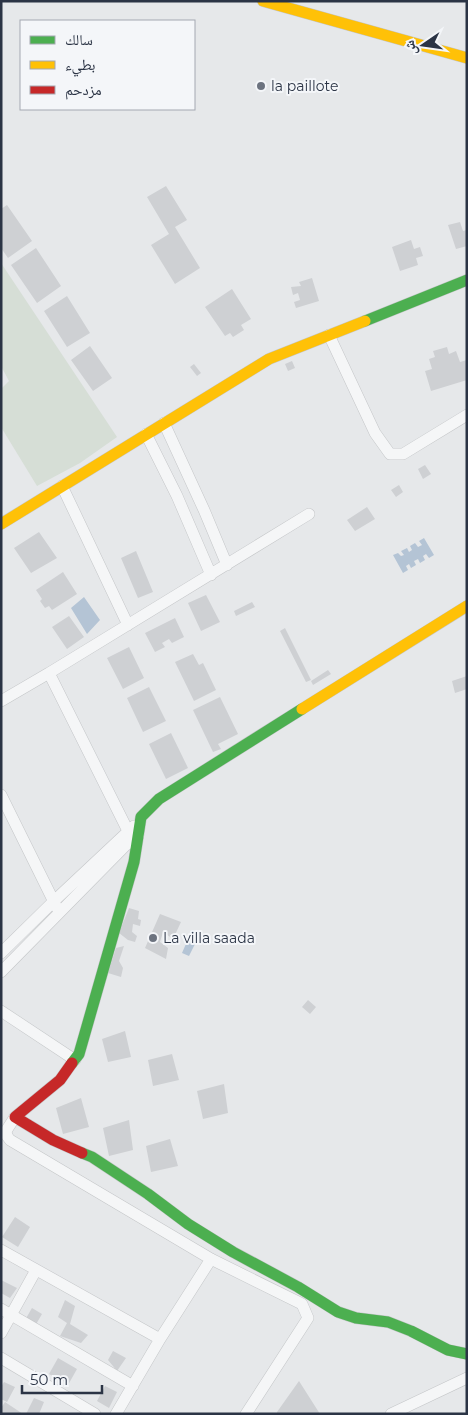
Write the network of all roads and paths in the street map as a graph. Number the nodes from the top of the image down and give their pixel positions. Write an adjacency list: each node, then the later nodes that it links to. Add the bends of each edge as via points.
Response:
1 (263, 1): 2 (street)
2 (467, 58)
3 (467, 280): 4 (street)
4 (329, 335): 5 (street, via 376,433 390,454 403,454); 6 (street, via 269,359)
5 (467, 415)
6 (164, 423): 7 (street); 9 (street)
7 (146, 434): 8 (street); 11 (street)
8 (62, 486): 12 (street); 16 (street)
9 (204, 510): 11 (street); 13 (street)
10 (309, 514): 13 (street)
11 (188, 521): 14 (street)
12 (1, 524)
13 (227, 565): 14 (street)
14 (211, 575): 16 (street)
15 (467, 606): 20 (street, via 159,799 142,817)
16 (128, 625): 17 (street)
17 (49, 673): 18 (street); 20 (street)
18 (1, 701)
19 (1, 795): 21 (street)
20 (133, 835): 21 (street); 22 (street); 26 (street, via 134,862 82,1046)
21 (54, 901): 22 (street); 23 (street)
22 (60, 914): 24 (street)
23 (1, 953)
24 (1, 972)
25 (1, 1011): 26 (street)
26 (75, 1060): 27 (street, via 60,1080)
27 (15, 1117): 29 (street, via 6,1131 10,1140); 34 (street, via 53,1140 92,1157 233,1252 338,1312 388,1322 448,1350)
28 (1, 1250): 30 (street)
29 (211, 1259): 33 (street); 40 (street, via 302,1304 308,1318)
30 (36, 1270): 31 (street); 33 (street)
31 (6, 1312): 32 (street); 37 (street)
32 (1, 1333)
33 (160, 1339): 37 (street)
34 (467, 1354)
35 (1, 1358): 38 (street)
36 (467, 1378): 41 (street)
37 (133, 1386): 39 (street)
38 (95, 1414)
39 (116, 1414)
40 (246, 1414)
41 (391, 1414)

